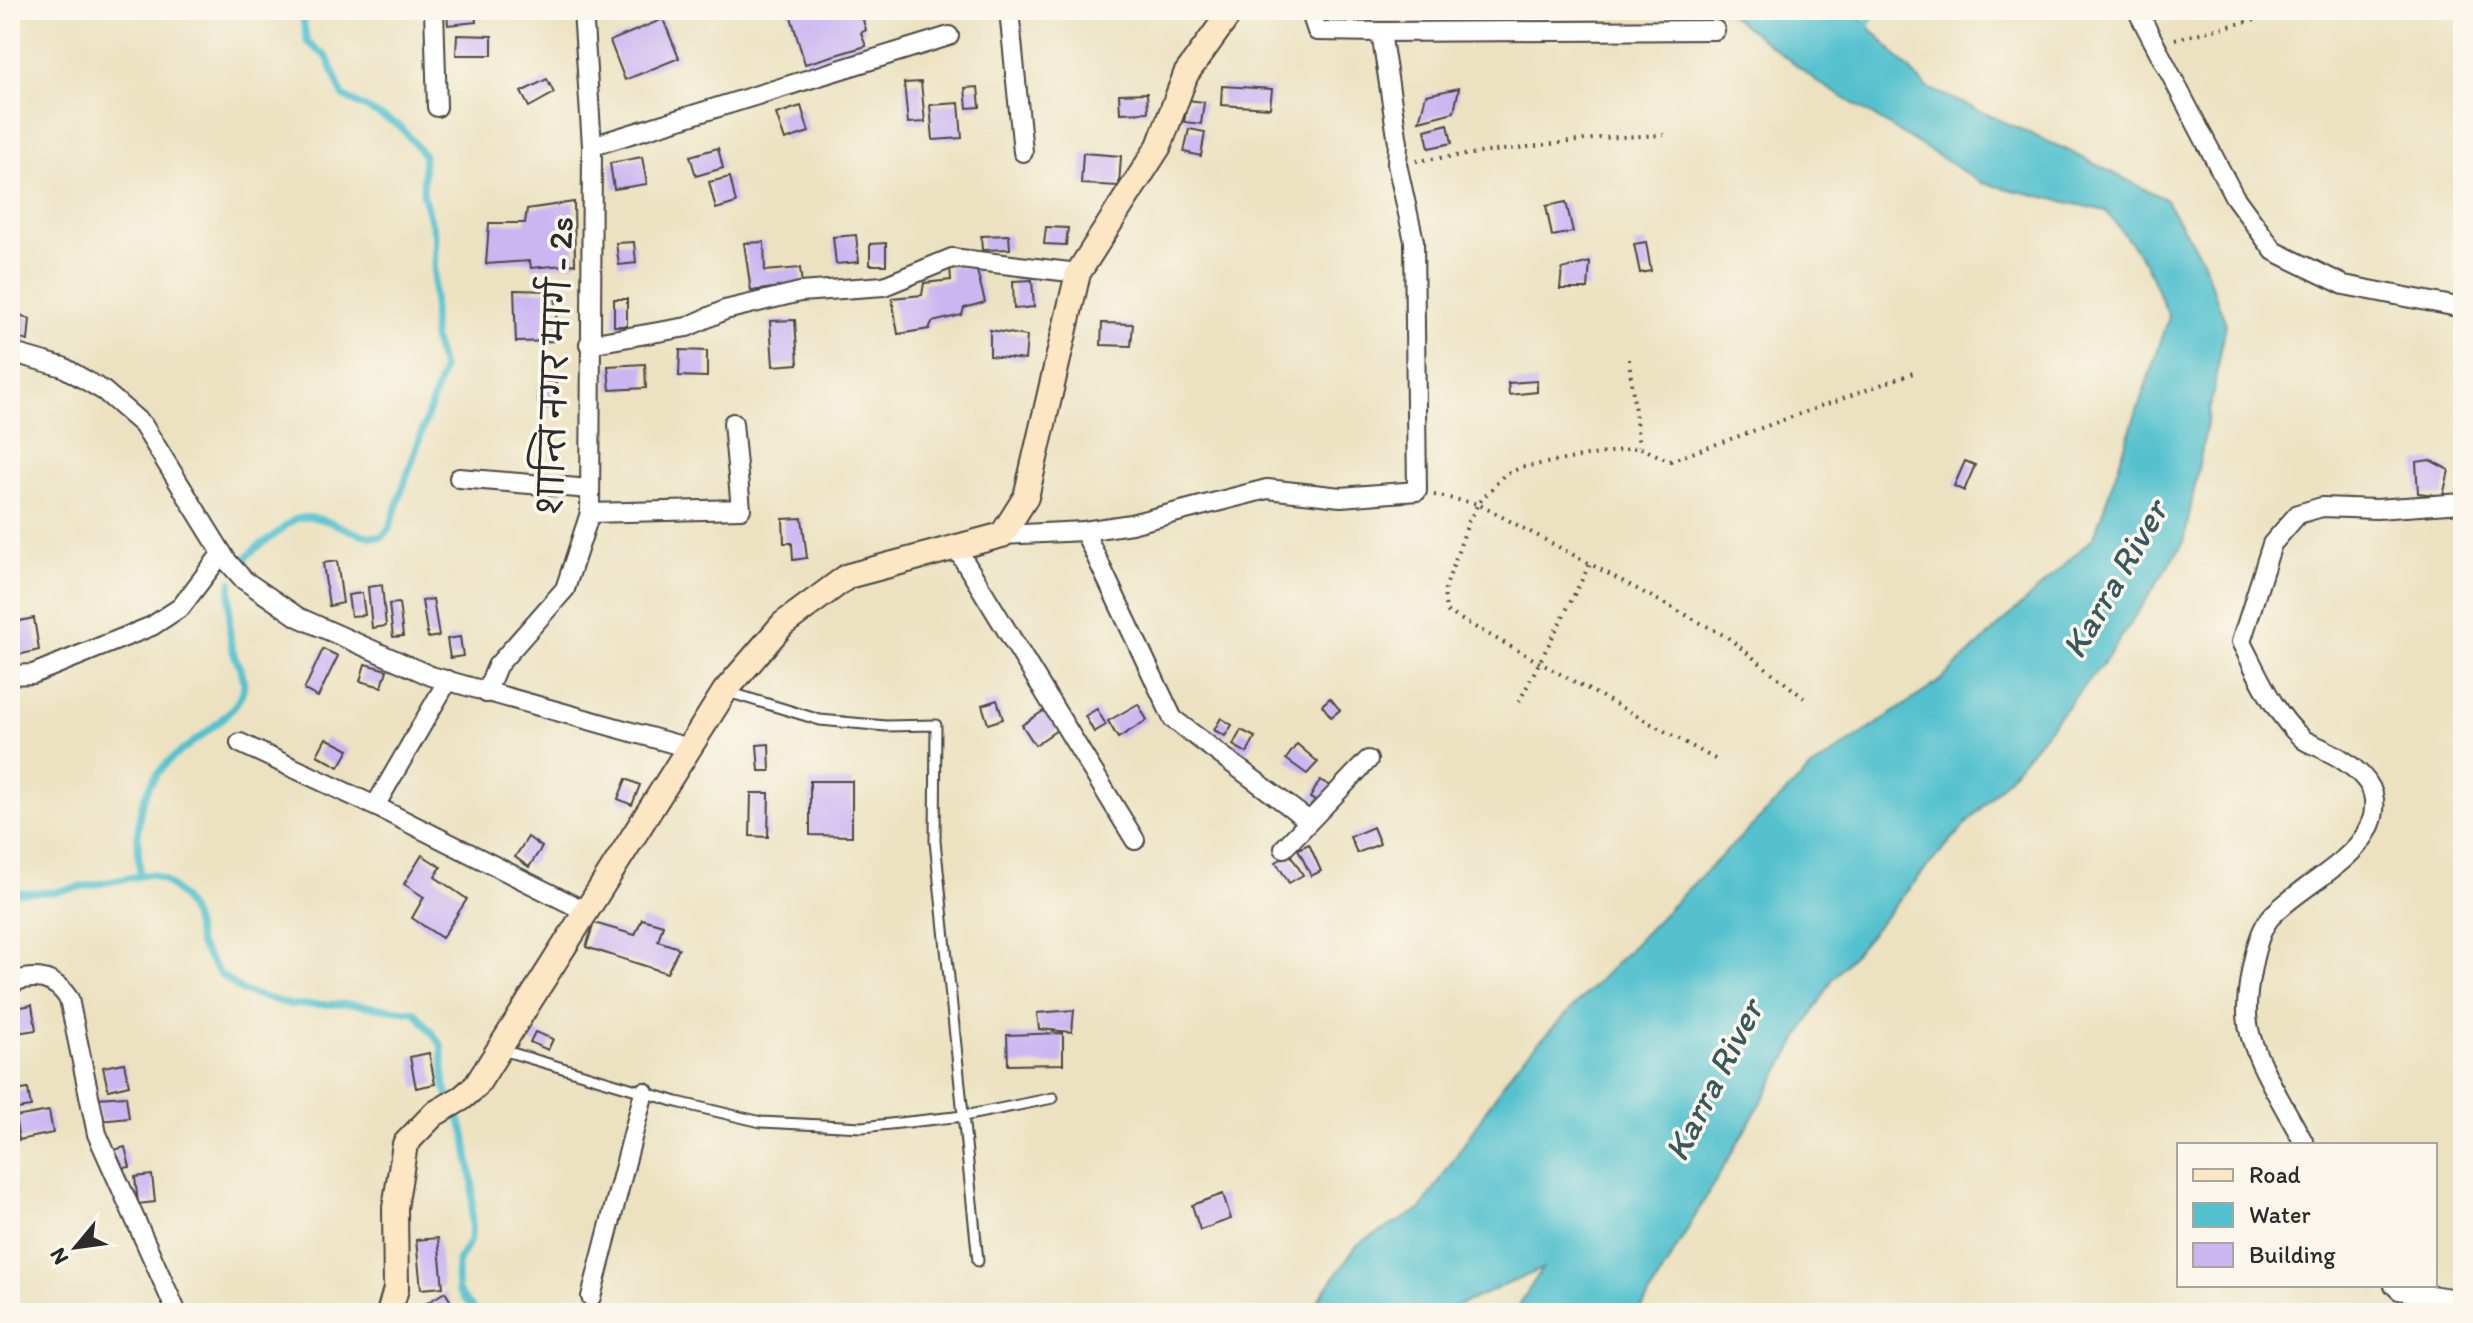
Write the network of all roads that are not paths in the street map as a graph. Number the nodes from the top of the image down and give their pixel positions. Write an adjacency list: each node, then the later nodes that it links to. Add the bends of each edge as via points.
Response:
1 (434, 10): 10 (street)
2 (583, 10): 11 (street, शान्ति नगर मार्ग - 2s)
3 (1009, 10): 12 (street)
4 (1232, 10): 13 (main road, via 1186,74 1159,146)
5 (1310, 10): 8 (street, via 1317,31)
6 (2137, 10): 14 (street, via 2234,196 2274,251 2344,285)
7 (1715, 30): 8 (street)
8 (1381, 32): 22 (street, via 1397,164 1414,241 1417,491 1341,497 1267,489)
9 (949, 36): 11 (street)
10 (437, 107)
11 (592, 146): 15 (street, शान्ति नगर मार्ग - 2s)
12 (1023, 152)
13 (1078, 273): 15 (street, via 952,258 884,286 800,292 725,310 687,327); 23 (main road, via 1026,497)
14 (2463, 308)
15 (589, 344): 19 (street, शान्ति नगर मार्ग - 2s)
16 (10, 352): 25 (street, via 63,367 104,391 143,425)
17 (733, 423): 21 (street, via 741,509)
18 (459, 478): 19 (street)
19 (590, 489): 21 (street, शान्ति नगर मार्ग - 2s)
20 (2463, 503): 43 (street, via 2322,507 2298,514 2272,544 2241,642 2271,700 2304,741 2327,750 2361,775 2372,791 2374,816 2360,844 2269,920 2252,962 2248,1023 2258,1054)
21 (590, 513): 29 (street, शान्ति नगर मार्ग - 2s, via 565,589 497,666)
22 (1084, 531): 23 (street); 34 (street, via 1173,719)
23 (1002, 535): 24 (main road)
24 (955, 546): 28 (main road, via 848,576 783,624); 35 (street)
25 (222, 553): 26 (street, via 181,607 152,626 33,674); 27 (street, via 244,580 298,617)
26 (10, 675)
27 (448, 680): 29 (street); 33 (street)
28 (725, 691): 31 (main road); 42 (lane, via 820,720 936,725 935,841)
29 (486, 693): 31 (street)
30 (240, 743): 33 (street)
31 (689, 748): 37 (main road)
32 (1368, 760): 34 (street)
33 (375, 806): 37 (street)
34 (1309, 821): 36 (street)
35 (1135, 840)
36 (1284, 848)
37 (585, 911): 39 (main road)
38 (10, 983): 48 (street, via 41,977 60,984 69,999 97,1134)
39 (499, 1049): 40 (lane); 49 (main road, via 476,1086 434,1114 405,1144 395,1208 396,1289)
40 (644, 1092): 42 (lane, via 761,1122 862,1127); 46 (street)
41 (1053, 1098): 42 (lane)
42 (964, 1116): 44 (lane)
43 (2304, 1143)
44 (978, 1261)
45 (2396, 1287): 47 (street)
46 (591, 1297)
47 (2463, 1300)
48 (177, 1313)
49 (389, 1313)

